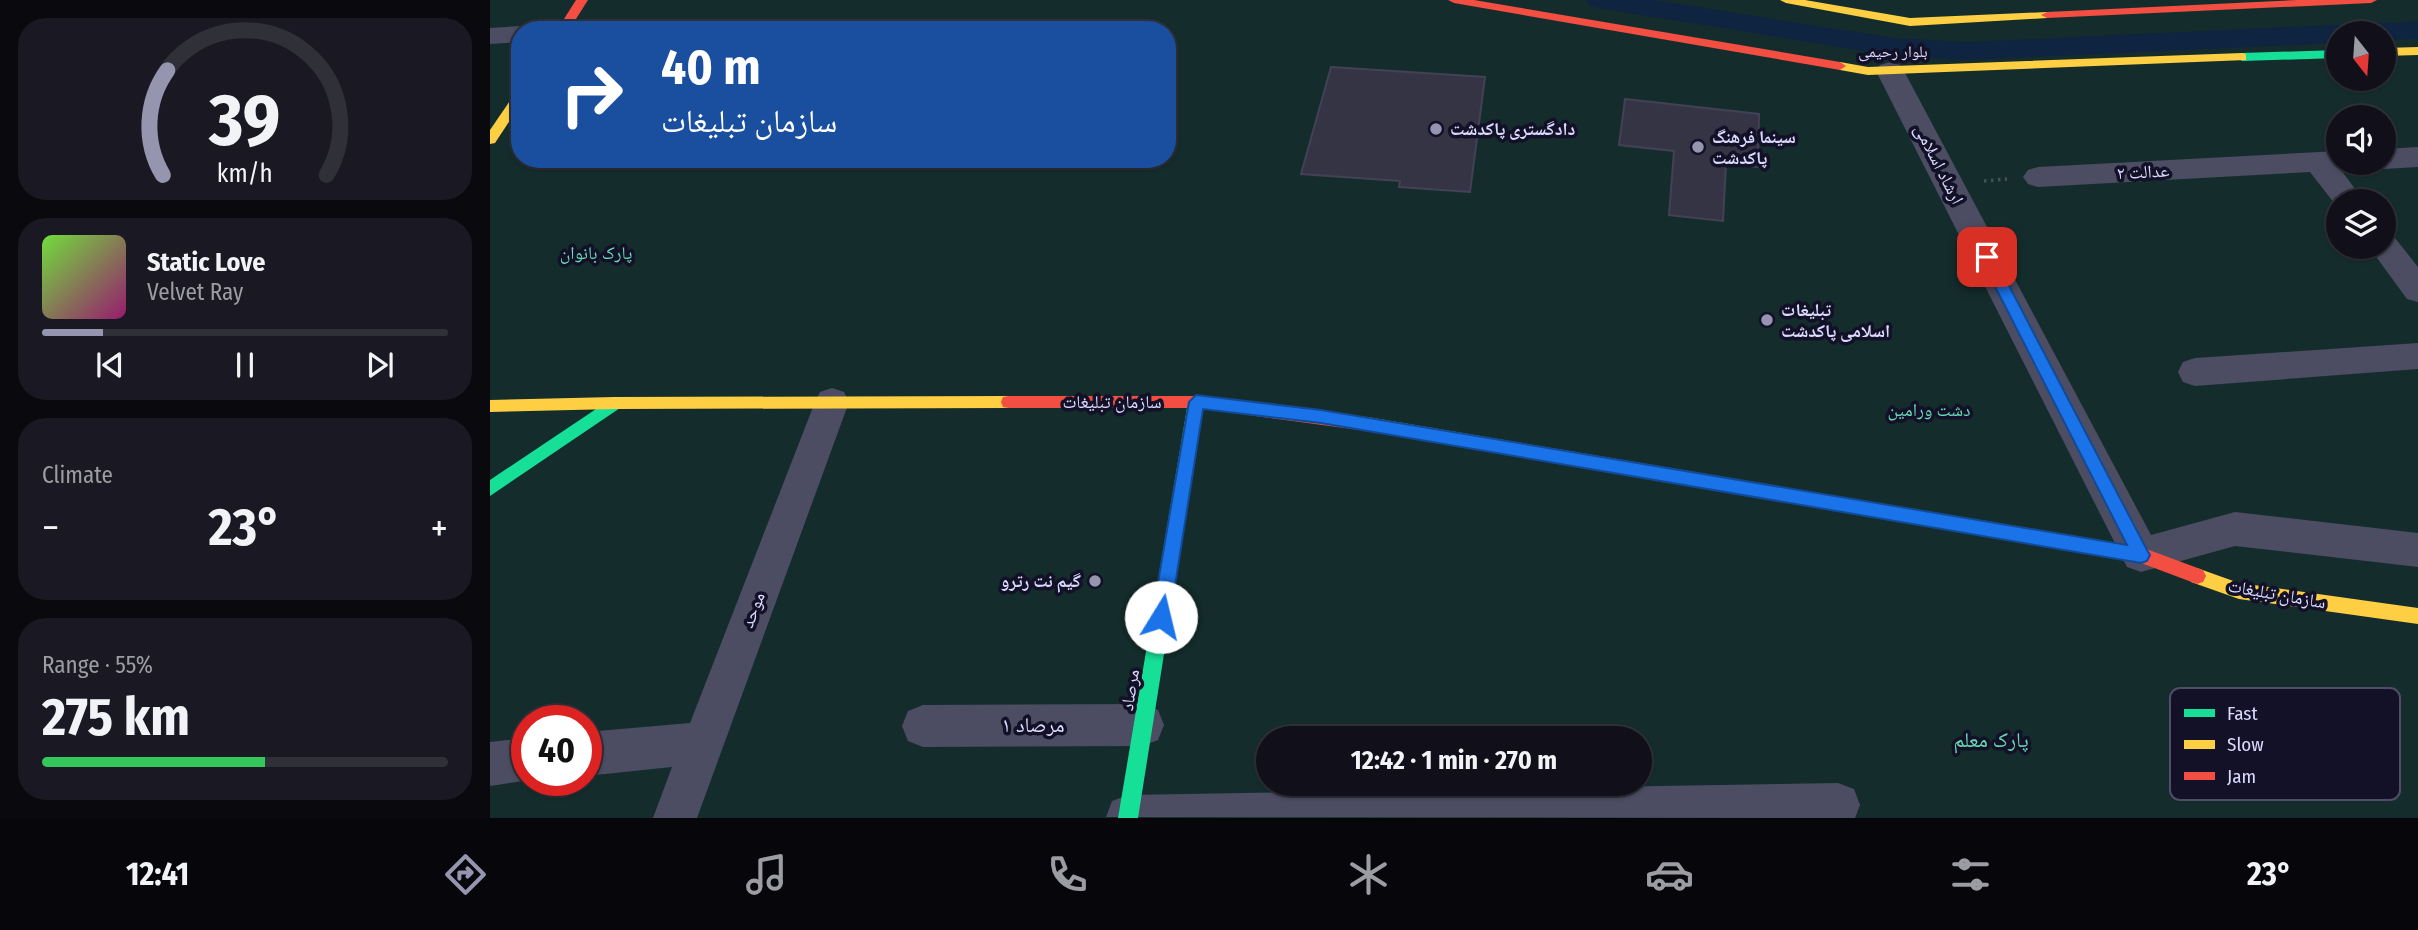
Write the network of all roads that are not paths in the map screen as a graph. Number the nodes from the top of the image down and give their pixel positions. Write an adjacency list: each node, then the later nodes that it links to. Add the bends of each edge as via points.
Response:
1 (582, 0): 5 (street)
2 (1454, 0): 11 (street, بلوار رحیمی, via 1868,71)
3 (1786, 0): 4 (street, بلوار رحیمی, via 1910,22)
4 (2371, 0)
5 (569, 21)
6 (511, 35): 7 (street)
7 (490, 36)
8 (2418, 51): 9 (street)
9 (2396, 52)
10 (2326, 54): 11 (street, بلوار رحیمی)
11 (1890, 71): 28 (street, ارشاد اسلامی)
12 (511, 108): 13 (street)
13 (490, 140)
14 (2418, 157): 15 (street)
15 (2396, 158)
16 (2326, 162): 17 (street, عدالت ۲)
17 (2038, 177)
18 (2400, 259): 19 (street)
19 (2418, 290)
20 (2418, 355): 21 (street)
21 (2195, 372)
22 (832, 402): 23 (street, سازمان تبلیغات); 24 (street, سازمان تبلیغات); 32 (street, موحد)
23 (1196, 402): 28 (street, سازمان تبلیغات, via 1321,416); 30 (street, مرصاد)
24 (614, 403): 25 (street, سازمان تبلیغات); 26 (street)
25 (490, 406)
26 (490, 489)
27 (2418, 550): 28 (street, سازمان تبلیغات, via 2235,529)
28 (2141, 555): 29 (street, سازمان تبلیغات, via 2239,591)
29 (2418, 616)
30 (1143, 725): 31 (street, مرصاد ۱); 38 (street, مرصاد)
31 (923, 726)
32 (703, 743): 33 (street); 37 (street, موحد)
33 (602, 752)
34 (511, 762): 35 (street)
35 (490, 764)
36 (1838, 805): 38 (street)
37 (675, 818)
38 (1128, 818)

